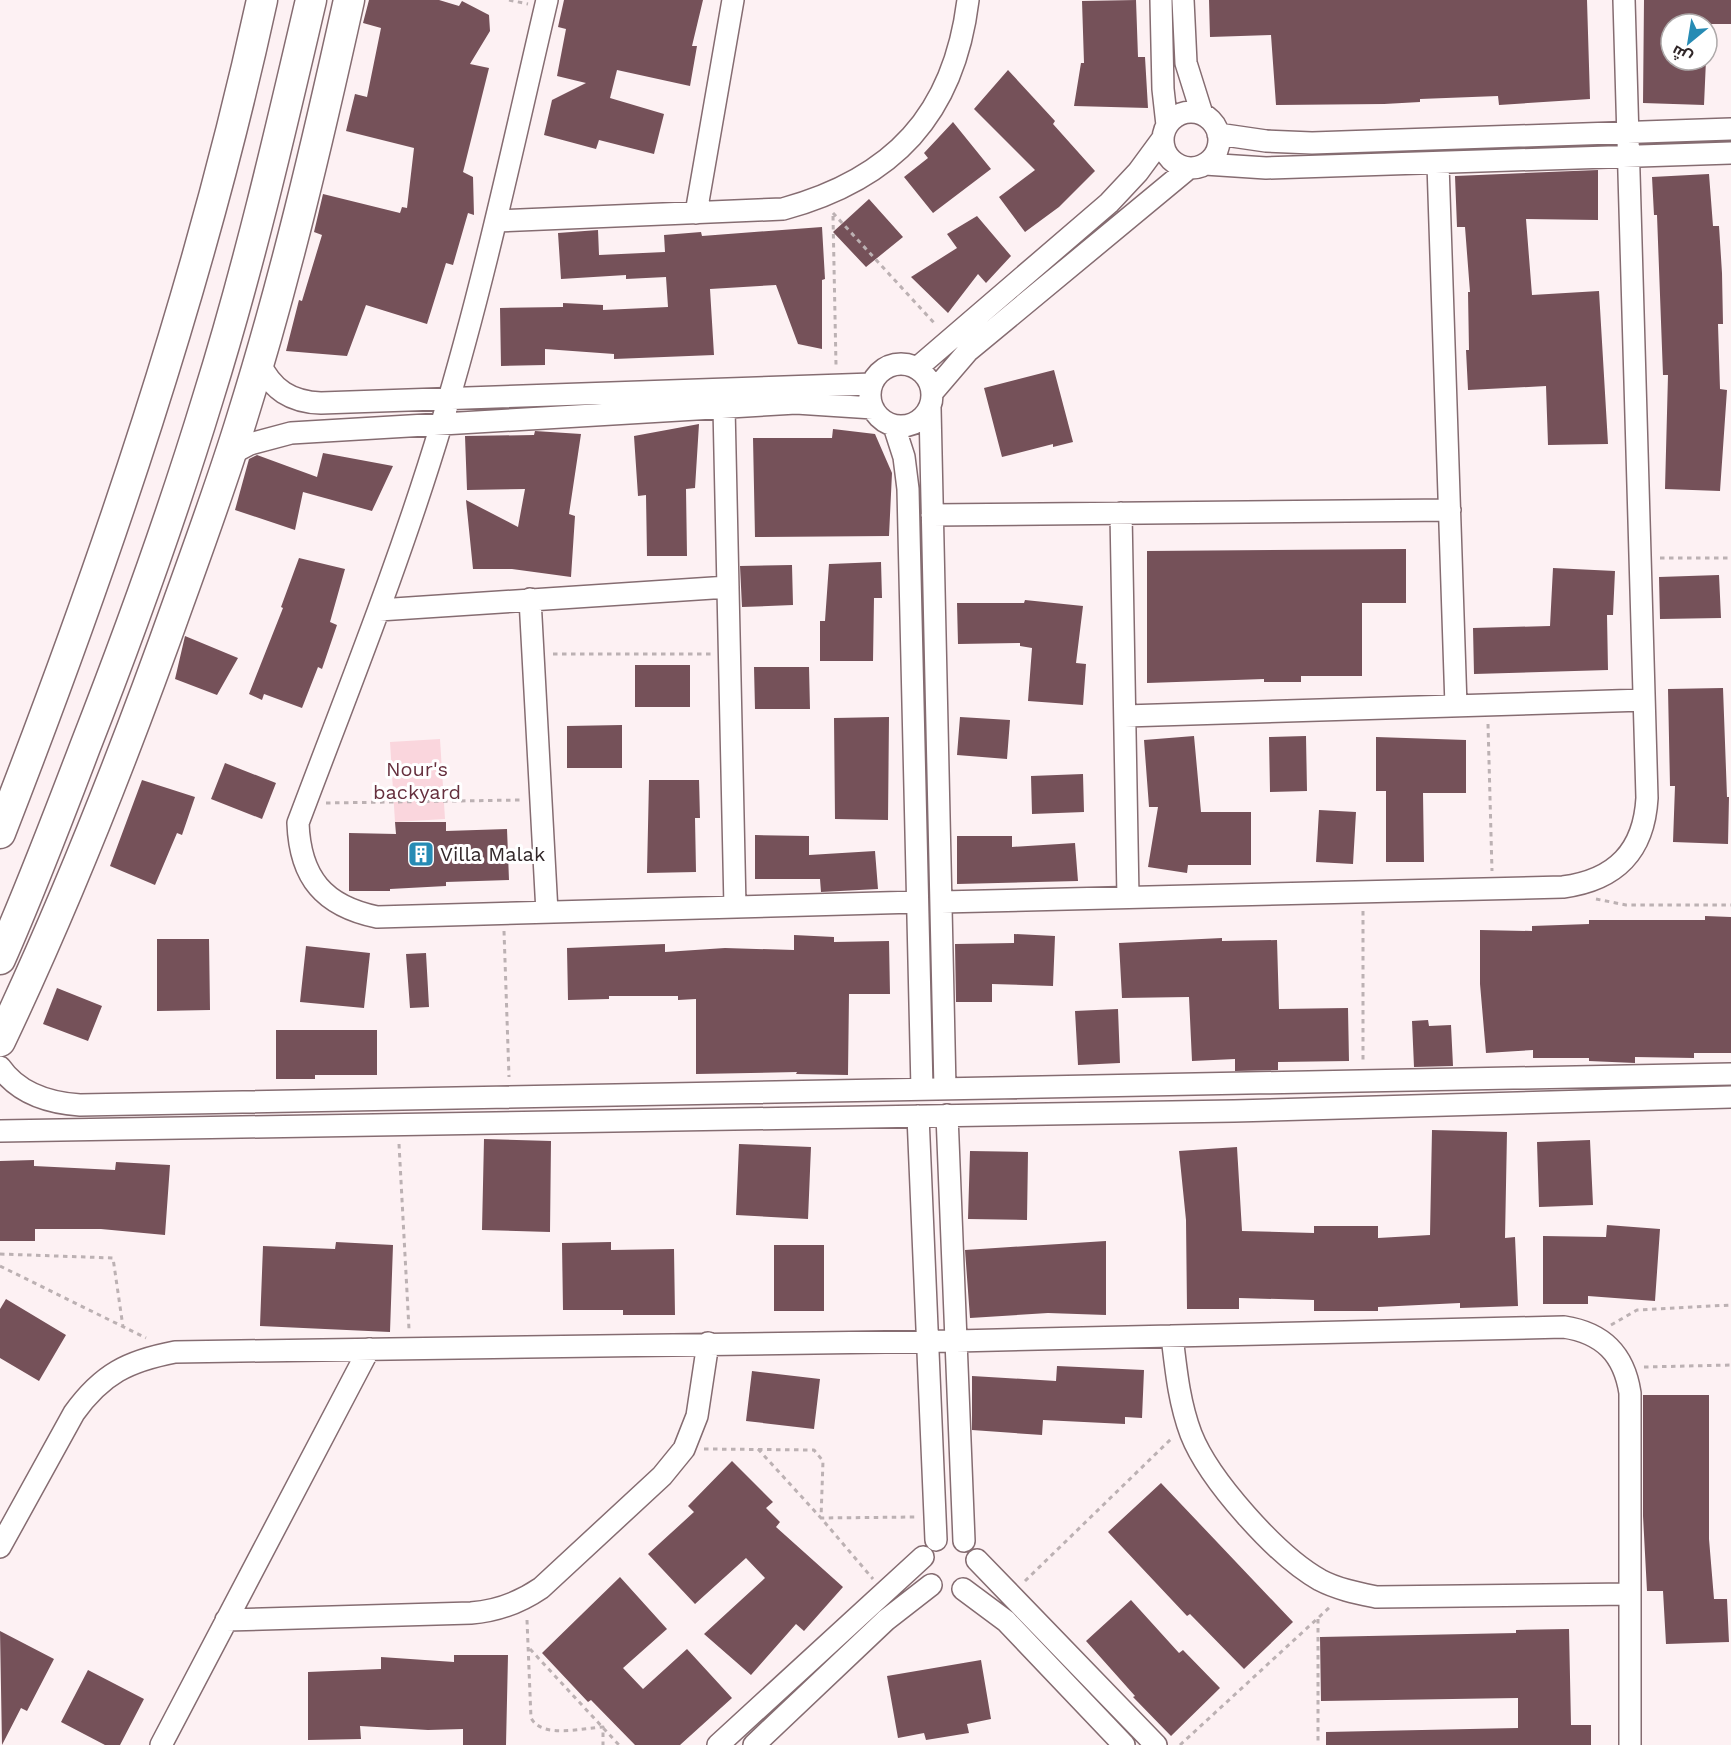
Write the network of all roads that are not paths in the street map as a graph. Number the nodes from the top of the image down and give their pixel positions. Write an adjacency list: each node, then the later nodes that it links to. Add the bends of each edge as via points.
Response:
1 (262, 0): 40 (main road, via 239,106 150,416 67,663)
2 (311, 0): 46 (main road, via 284,118 195,440 105,697)
3 (350, 0): 21 (main road)
4 (547, 0): 20 (street)
5 (733, 0): 19 (street)
6 (968, 0): 19 (street, via 961,46 952,73 912,136 885,162 826,206)
7 (1161, 0): 12 (street)
8 (1183, 0): 10 (street, via 1186,63)
9 (1624, 0): 13 (street)
10 (1202, 114): 12 (street, via 1179,114); 14 (street)
11 (1731, 129): 13 (street)
12 (1165, 131): 18 (street, via 1167,154 1173,161); 22 (street, via 1138,172 1109,203)
13 (1627, 133): 14 (street, via 1312,143); 16 (street)
14 (1218, 134): 18 (street, via 1218,148)
15 (1731, 153): 16 (street)
16 (1628, 157): 17 (street); 37 (street)
17 (1438, 164): 18 (street); 31 (street)
18 (1197, 166): 25 (street, via 968,351)
19 (696, 213): 20 (street)
20 (496, 221): 24 (street)
21 (259, 362): 24 (street, via 276,388 305,402); 30 (main road)
22 (917, 368): 23 (street, via 902,364 888,367); 25 (street, via 930,383)
23 (872, 384): 24 (street); 27 (street)
24 (449, 399): 28 (street)
25 (931, 400): 29 (street, via 919,421); 33 (street)
26 (724, 407): 27 (street, via 816,402); 28 (street); 34 (street)
27 (873, 408): 29 (street)
28 (442, 424): 30 (street, via 291,433 250,444); 36 (street)
29 (894, 426): 42 (street, via 904,457 908,489)
30 (231, 454): 47 (main road, via 144,700 90,838)
31 (1450, 510): 32 (street); 38 (street)
32 (1121, 513): 33 (street); 39 (street)
33 (932, 515): 43 (street)
34 (728, 586): 35 (street); 44 (street)
35 (530, 599): 36 (street); 45 (street)
36 (379, 610): 45 (street, via 298,823 299,846 306,868 318,887 335,902 377,917)
37 (1644, 700): 38 (street); 41 (street, via 1646,818 1640,836 1624,860 1601,878 1563,887)
38 (1456, 706): 39 (street)
39 (1125, 716): 41 (street)
40 (0, 833)
41 (1128, 897): 43 (street)
42 (917, 902): 44 (street); 51 (street)
43 (941, 902): 51 (street)
44 (735, 907): 45 (street)
45 (547, 912)
46 (0, 959)
47 (0, 1041)
48 (0, 1067): 52 (street, via 30,1093 62,1104 80,1105)
49 (1731, 1074): 50 (street)
50 (1233, 1085): 51 (street); 54 (street)
51 (935, 1089): 52 (street); 55 (street)
52 (659, 1094): 57 (street)
53 (1731, 1097): 54 (street)
54 (1234, 1111): 55 (street)
55 (944, 1115): 56 (street); 61 (street)
56 (918, 1116): 57 (street); 60 (street)
57 (660, 1120): 58 (street)
58 (0, 1131)
59 (1172, 1336): 61 (street); 71 (street, via 1187,1424 1204,1461 1274,1546 1321,1580 1376,1597); 71 (street, via 1564,1327 1597,1336 1611,1346 1624,1367 1630,1393)
60 (928, 1341): 61 (street); 62 (street); 64 (street)
61 (956, 1341): 65 (street)
62 (708, 1343): 63 (street); 72 (street, via 697,1416 684,1449 662,1476 526,1599 490,1612)
63 (369, 1349): 66 (street, via 175,1352 143,1358 123,1367 87,1395 74,1413); 72 (street)
64 (936, 1540): 65 (street, via 945,1537); 67 (street)
65 (964, 1541): 68 (street)
66 (0, 1547)
67 (923, 1557): 69 (street, via 923,1572); 73 (street)
68 (977, 1560): 70 (street, via 975,1577); 79 (street)
69 (931, 1585): 70 (street, via 946,1592); 74 (street, via 886,1620)
70 (963, 1589): 78 (street, via 1006,1622)
71 (1630, 1594): 80 (street)
72 (226, 1620): 75 (street)
73 (800, 1667): 74 (street); 76 (street)
74 (816, 1686): 77 (street)
75 (161, 1745)
76 (718, 1745)
77 (754, 1745)
78 (1124, 1745)
79 (1156, 1745)
80 (1630, 1745)

